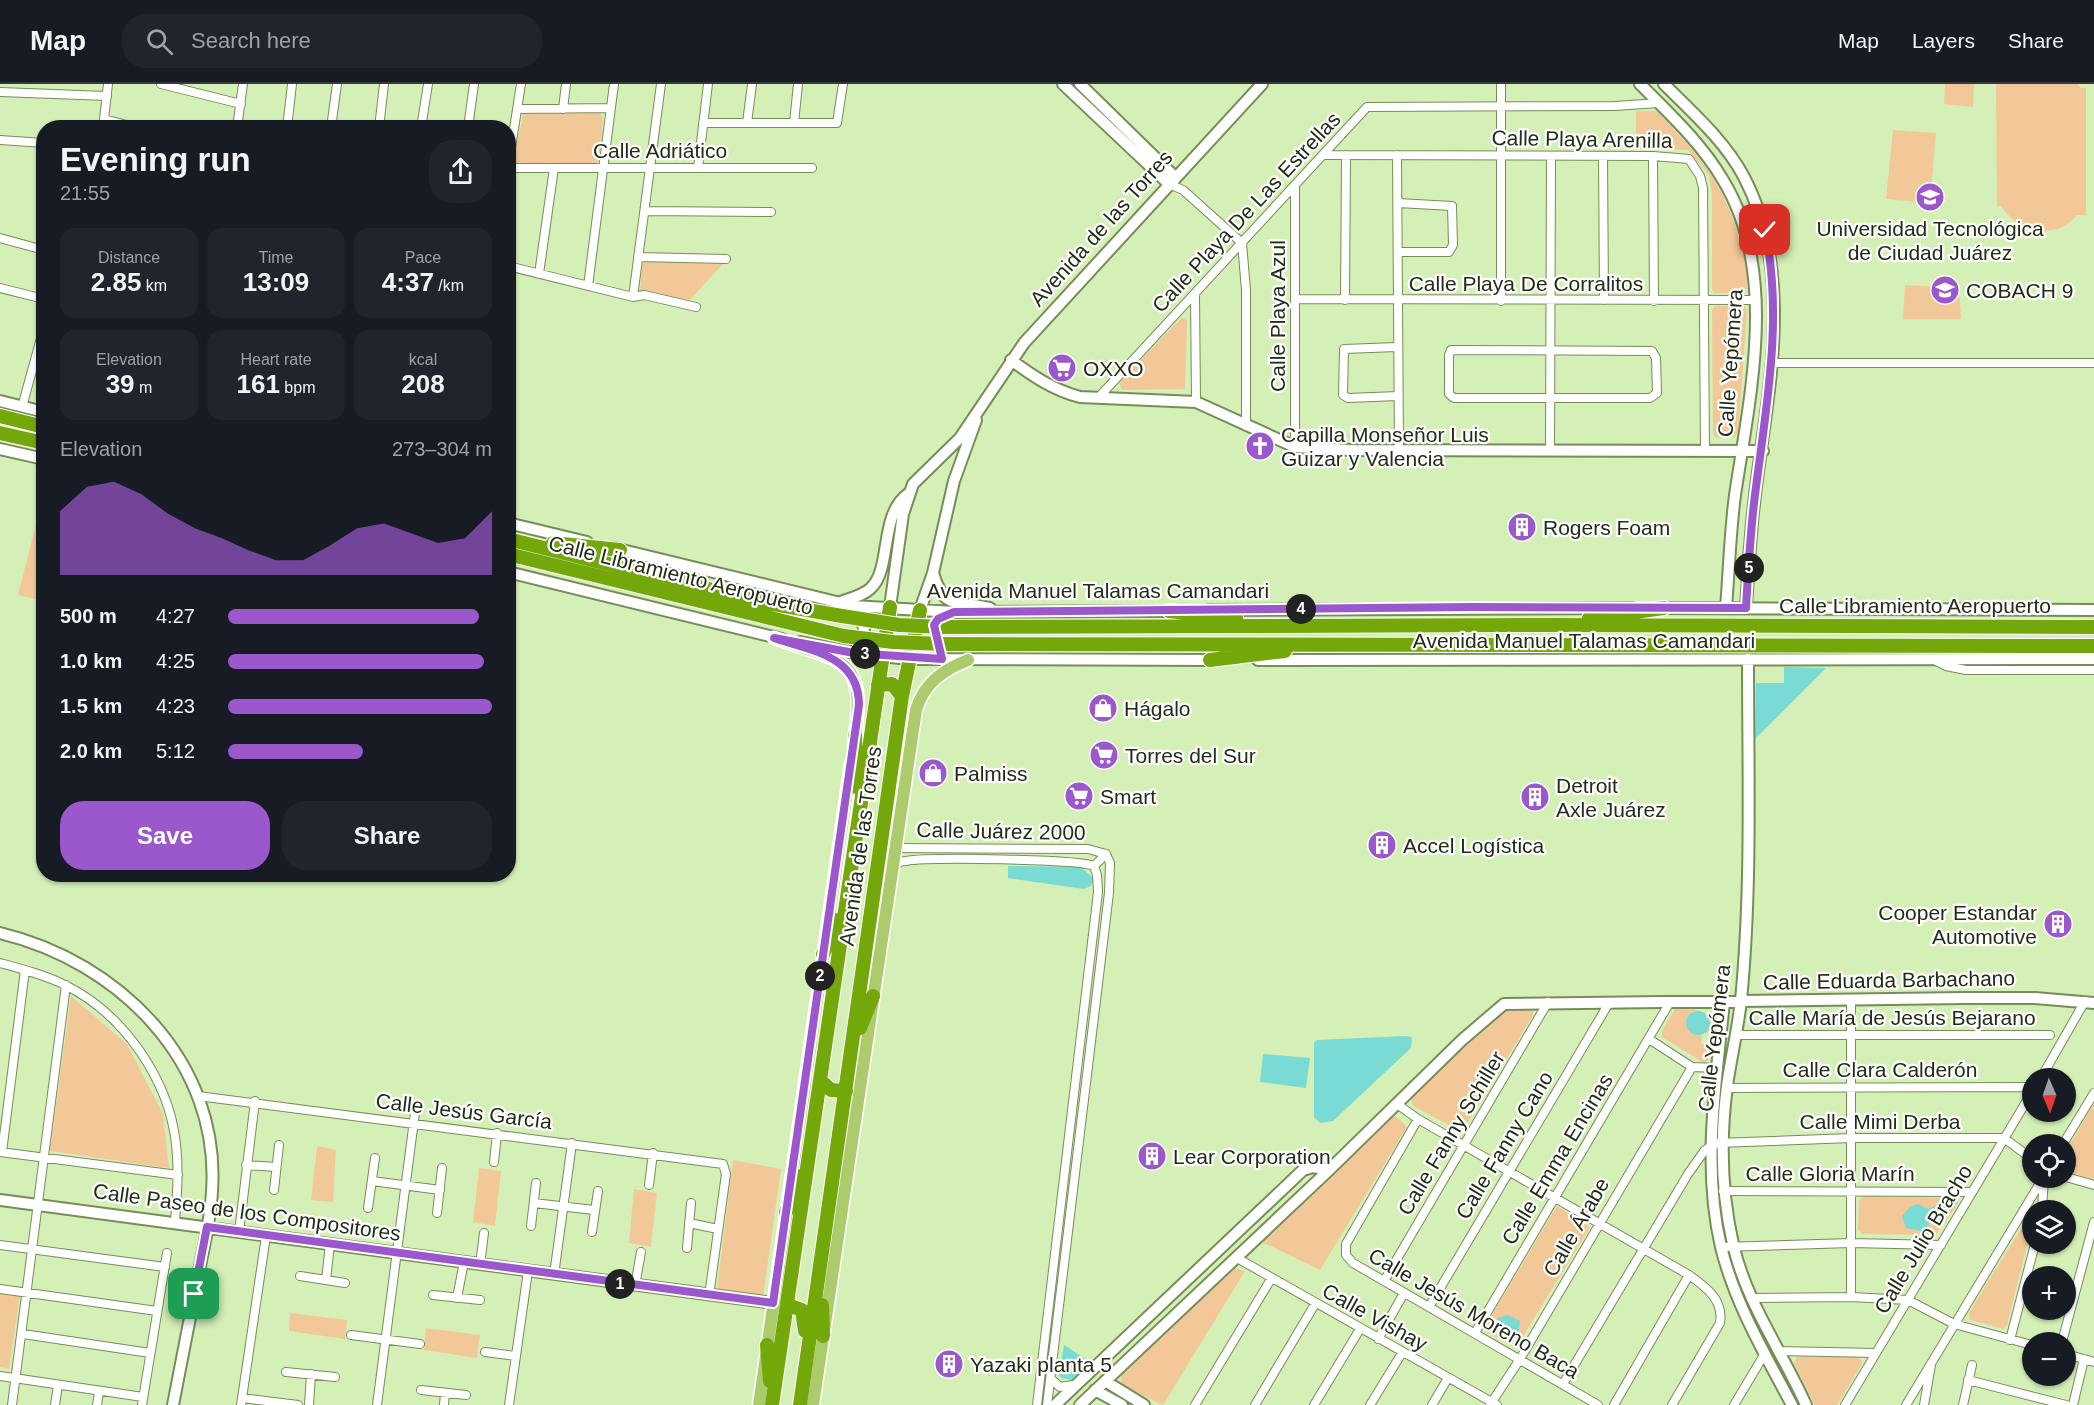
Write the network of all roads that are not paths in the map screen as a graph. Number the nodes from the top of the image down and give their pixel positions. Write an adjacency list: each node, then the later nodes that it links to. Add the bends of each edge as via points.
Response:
1 (108, 84): 24 (street)
2 (161, 84): 26 (street)
3 (243, 84): 26 (street)
4 (292, 84): 33 (street)
5 (337, 84): 34 (street)
6 (384, 84): 35 (street)
7 (428, 84): 36 (street)
8 (474, 84): 37 (street)
9 (521, 84): 29 (street)
10 (566, 84): 30 (street)
11 (614, 84): 28 (street)
12 (661, 84): 54 (street)
13 (708, 84): 39 (street)
14 (752, 84): 40 (street)
15 (798, 84): 41 (street)
16 (843, 84): 41 (street, via 837,123)
17 (1063, 84): 57 (main road)
18 (1080, 84): 57 (main road)
19 (1262, 84): 57 (main road, Avenida de las Torres)
20 (1501, 84): 27 (street)
21 (1640, 84): 25 (main road, Calle Yepómera)
22 (1664, 84): 89 (main road, Calle Yepómera, via 1727,152 1756,203 1773,276)
23 (0, 92): 24 (street)
24 (107, 96): 31 (street)
25 (1659, 103): 27 (street, Calle Playa De Las Estrellas); 78 (main road, Calle Yepómera, via 1711,161 1732,197 1751,252)
26 (241, 104): 32 (street)
27 (1500, 106): 44 (street, Calle Playa De Las Estrellas, via 1369,106); 47 (street)
28 (611, 108): 30 (street); 53 (street)
29 (517, 109): 30 (street); 38 (street)
30 (563, 109)
31 (103, 120)
32 (238, 120)
33 (288, 120)
34 (332, 120)
35 (379, 120)
36 (422, 120)
37 (469, 120)
38 (515, 120)
39 (703, 123): 40 (street); 55 (street)
40 (747, 123): 41 (street)
41 (794, 123)
42 (0, 140): 43 (street)
43 (36, 142)
44 (1325, 155): 45 (street, Calle Playa Arenilla); 58 (street, Calle Playa De Las Estrellas)
45 (1346, 155): 46 (street, Calle Playa Arenilla); 76 (street)
46 (1397, 155): 47 (street, Calle Playa Arenilla); 59 (street)
47 (1500, 156): 50 (street, Calle Playa Arenilla); 80 (street)
48 (1603, 156): 49 (street, Calle Playa Arenilla); 50 (street, Calle Playa Arenilla); 77 (street)
49 (1653, 156): 82 (street); 83 (street, Calle Playa Arenilla, via 1689,159 1700,176)
50 (1551, 157): 81 (street)
51 (516, 167): 52 (street, Calle Adriático)
52 (554, 168): 53 (street, Calle Adriático); 69 (street)
53 (604, 168): 54 (street, Calle Adriático); 70 (street)
54 (651, 168): 55 (street, Calle Adriático); 60 (street)
55 (698, 168): 56 (street, Calle Adriático)
56 (812, 168)
57 (1172, 180): 63 (street); 88 (main road, Avenida de las Torres)
58 (1295, 186): 63 (street, Calle Playa De Las Estrellas); 75 (street, Calle Playa Azul)
59 (1398, 203): 65 (street); 65 (street, via 1452,206 1452,250)
60 (645, 211): 61 (street); 66 (street)
61 (771, 212)
62 (0, 238): 64 (street)
63 (1242, 243): 72 (street, Calle Playa De Las Estrellas); 101 (street)
64 (36, 248)
65 (1398, 252): 79 (street)
66 (638, 257): 67 (street); 74 (street)
67 (726, 259)
68 (516, 269): 69 (street)
69 (539, 274): 70 (street)
70 (588, 286): 74 (street)
71 (0, 288): 73 (street)
72 (1195, 294): 92 (street, Calle Playa De Las Estrellas); 95 (street)
73 (36, 297)
74 (633, 297): 84 (street, via 644,295)
75 (1295, 299): 76 (street, Calle Playa De Corralitos); 104 (street, Calle Playa Azul)
76 (1345, 300): 79 (street, Calle Playa De Corralitos)
77 (1604, 300): 81 (street, Calle Playa De Corralitos); 82 (street, Calle Playa De Corralitos)
78 (1756, 300): 83 (street, Calle Playa De Corralitos); 109 (main road, Calle Yepómera)
79 (1397, 301): 80 (street, Calle Playa De Corralitos); 85 (street)
80 (1501, 301): 81 (street, Calle Playa De Corralitos)
81 (1551, 301): 86 (street)
82 (1654, 301): 83 (street, Calle Playa De Corralitos)
83 (1703, 301): 108 (street, Calle Playa Arenilla)
84 (696, 307)
85 (1397, 347): 91 (street); 91 (street, via 1344,350 1343,395)
86 (1551, 350): 93 (street); 93 (street, via 1459,349 1449,355 1452,398); 93 (street, via 1652,351 1656,358 1657,389 1650,398)
87 (36, 356): 96 (street)
88 (1011, 360): 92 (main road, via 1051,387 1080,397); 97 (main road, Avenida de las Torres)
89 (1771, 363): 90 (street); 110 (main road, Calle Yepómera)
90 (2094, 363)
91 (1398, 396): 107 (street)
92 (1099, 397): 95 (main road)
93 (1551, 397): 106 (street)
94 (0, 401): 96 (main road)
95 (1196, 402): 101 (main road)
96 (22, 406): 98 (main road)
97 (980, 408): 112 (main road, Avenida de las Torres, via 952,447 918,478); 118 (main road, Avenida de las Torres, via 949,499)
98 (36, 410)
99 (0, 416): 100 (highway)
100 (36, 425)
101 (1246, 426): 104 (main road)
102 (0, 433): 103 (highway)
103 (36, 441)
104 (1295, 447): 107 (main road)
105 (0, 449): 111 (main road)
106 (1550, 449): 107 (main road); 108 (main road)
107 (1399, 450)
108 (1705, 450): 109 (main road)
109 (1744, 450): 110 (main road); 123 (main road, Calle Yepómera, via 1733,514)
110 (1763, 451): 124 (main road, Calle Yepómera, via 1754,504)
111 (36, 457)
112 (908, 494): 121 (main road, Avenida de las Torres); 125 (main road, via 894,512 874,584)
113 (516, 524): 116 (main road, Avenida Manuel Talamas Camandari)
114 (516, 539): 116 (highway)
115 (516, 540): 125 (highway, Calle Libramiento Aeropuerto, via 761,602)
116 (620, 550): 125 (main road, Avenida Manuel Talamas Camandari)
117 (516, 556): 135 (highway, Calle Libramiento Aeropuerto, bridge, via 844,636 893,642)
118 (933, 573): 126 (main road, Avenida de las Torres); 129 (main road, via 945,600)
119 (516, 574): 134 (main road, Avenida Manuel Talamas Camandari)
120 (853, 606): 121 (main road, Avenida Manuel Talamas Camandari); 125 (main road, Avenida Manuel Talamas Camandari); 137 (main road, via 865,620)
121 (890, 607): 126 (main road, Avenida Manuel Talamas Camandari); 138 (highway, Avenida de las Torres)
122 (1664, 608): 123 (main road, Avenida Manuel Talamas Camandari); 130 (main road, Avenida Manuel Talamas Camandari); 132 (highway)
123 (1726, 608): 124 (main road, Avenida Manuel Talamas Camandari)
124 (1746, 608): 127 (main road, Avenida Manuel Talamas Camandari)
125 (836, 610): 131 (highway, Calle Libramiento Aeropuerto, bridge, via 899,625 944,627)
126 (920, 610): 128 (main road, Avenida Manuel Talamas Camandari); 140 (highway, Avenida de las Torres)
127 (2094, 610)
128 (954, 612): 129 (main road, Avenida Manuel Talamas Camandari); 141 (main road, via 934,625)
129 (1008, 612): 130 (main road, Avenida Manuel Talamas Camandari)
130 (1169, 612): 131 (highway)
131 (1307, 625): 132 (highway, Calle Libramiento Aeropuerto)
132 (1533, 625): 133 (highway, Calle Libramiento Aeropuerto)
133 (2094, 627)
134 (774, 638): 137 (main road, Avenida Manuel Talamas Camandari); 149 (main road, Avenida de las Torres, via 835,660 848,669 859,694)
135 (1315, 643): 136 (highway, Calle Libramiento Aeropuerto); 145 (highway, via 1286,651)
136 (2094, 646)
137 (854, 653): 138 (main road, Avenida Manuel Talamas Camandari)
138 (882, 656): 140 (main road, Avenida Manuel Talamas Camandari); 147 (highway, Avenida de las Torres)
139 (2094, 658): 143 (main road, Avenida Manuel Talamas Camandari)
140 (909, 659): 141 (main road, Avenida Manuel Talamas Camandari); 148 (highway, Avenida de las Torres)
141 (942, 659): 144 (main road, Avenida Manuel Talamas Camandari)
142 (1748, 659): 143 (main road, Avenida Manuel Talamas Camandari); 145 (main road, Avenida Manuel Talamas Camandari); 167 (main road, Calle Yepómera, via 1748,840)
143 (1932, 659): 146 (street, via 1966,670)
144 (968, 660): 145 (main road, Avenida Manuel Talamas Camandari); 152 (main road, Avenida de las Torres, via 940,673 920,698)
145 (1210, 660)
146 (2094, 670)
147 (878, 685): 148 (highway, via 892,684); 150 (highway, Avenida de las Torres)
148 (902, 696): 151 (highway, Avenida de las Torres)
149 (855, 735): 150 (highway); 158 (main road, Avenida de las Torres)
150 (856, 831): 156 (highway, Avenida de las Torres)
151 (883, 836): 152 (highway); 174 (highway, Avenida de las Torres)
152 (896, 848): 153 (street, Calle Juárez 2000, via 1088,849); 154 (main road, Avenida de las Torres)
153 (1106, 854): 155 (street); 292 (street, via 1110,863 1109,893)
154 (893, 865): 155 (street, Calle Juárez 2000, via 907,860 932,860 1070,862); 162 (main road, Avenida de las Torres)
155 (1094, 866): 291 (street, via 1098,892)
156 (847, 906): 158 (highway); 178 (highway, Avenida de las Torres)
157 (0, 933): 184 (main road, via 59,952 87,966 129,997 170,1046)
158 (823, 954): 236 (main road, Avenida de las Torres)
159 (0, 963): 160 (street)
160 (25, 970): 161 (street); 203 (street)
161 (66, 985): 206 (street); 214 (street, via 111,1018 130,1038 157,1079 173,1127)
162 (873, 996): 174 (highway); 299 (main road, Avenida de las Torres)
163 (1851, 999): 167 (main road, Calle Eduarda Barbachano); 168 (main road, Calle Eduarda Barbachano, via 2035,998); 170 (street)
164 (1548, 1002): 169 (main road, Calle Eduarda Barbachano); 186 (main road, Calle Eduarda Barbachano, via 1504,1004 1494,1010); 200 (street, Calle Fanny Schiller)
165 (1670, 1002): 166 (main road, Calle Eduarda Barbachano); 169 (main road, Calle Eduarda Barbachano); 173 (street, Calle Emma Encinas)
166 (1724, 1002): 167 (main road, Calle Eduarda Barbachano); 176 (main road, Calle Yepómera)
167 (1741, 1002): 171 (main road, Calle Yepómera)
168 (2089, 1002): 177 (street)
169 (1609, 1003): 213 (street, Calle Fanny Cano)
170 (1851, 1033): 171 (street, Calle María de Jesús Bejarano); 172 (street, Calle María de Jesús Bejarano); 179 (street)
171 (1735, 1035): 181 (main road, Calle Yepómera)
172 (2050, 1035)
173 (1649, 1039): 175 (street); 228 (street, Calle Emma Encinas)
174 (852, 1046): 182 (highway, Avenida de las Torres)
175 (1692, 1067): 176 (street); 240 (street, Calle Árabe)
176 (1718, 1068): 201 (main road, Calle Yepómera)
177 (2047, 1068)
178 (822, 1082): 182 (highway, via 831,1090); 191 (highway, Avenida de las Torres)
179 (1851, 1086): 180 (street, Calle Clara Calderón); 181 (street, Calle Clara Calderón); 195 (street)
180 (2022, 1087)
181 (1727, 1088): 197 (main road, Calle Yepómera)
182 (846, 1091): 194 (highway, Avenida de las Torres)
183 (2094, 1093): 193 (street)
184 (198, 1096): 185 (street, Calle Jesús García); 243 (main road, via 212,1168)
185 (255, 1101): 190 (street, Calle Jesús García); 209 (street)
186 (1397, 1104): 189 (street); 212 (main road)
187 (416, 1105): 190 (street)
188 (2022, 1108): 196 (street, Calle Julio Bracho)
189 (1418, 1119): 200 (street); 272 (street, Calle Jesús Moreno Baca, via 1345,1248 1350,1261)
190 (414, 1122): 192 (street, Calle Jesús García); 218 (street)
191 (814, 1127): 194 (highway, via 830,1126); 204 (highway, Avenida de las Torres)
192 (497, 1133): 198 (street, Calle Jesús García); 208 (street)
193 (2069, 1134)
194 (840, 1136): 274 (highway, Avenida de las Torres)
195 (1851, 1138): 196 (street, Calle Mimi Derba); 197 (street, Calle Mimi Derba); 226 (street)
196 (2004, 1138): 202 (street); 227 (street, Calle Julio Bracho)
197 (1722, 1141): 201 (street); 225 (main road, Calle Yepómera)
198 (572, 1143): 205 (street, Calle Jesús García); 233 (street)
199 (279, 1144): 210 (street)
200 (1464, 1146): 213 (street); 272 (street, Calle Fanny Schiller)
201 (1710, 1146): 254 (main road, Calle Yepómera); 257 (street, via 1688,1174)
202 (2022, 1151)
203 (1, 1152): 206 (street)
204 (811, 1152): 236 (highway); 288 (highway, Avenida de las Torres)
205 (653, 1153): 219 (street); 244 (street, Calle Jesús García, via 725,1166)
206 (44, 1158): 214 (street); 232 (street)
207 (375, 1158): 216 (street)
208 (494, 1162)
209 (246, 1165): 210 (street); 245 (street)
210 (276, 1167): 222 (street)
211 (442, 1168): 223 (street)
212 (1329, 1170): 262 (main road); 329 (main road, via 1309,1167 1297,1175)
213 (1509, 1172): 228 (street); 289 (street, Calle Fanny Cano)
214 (178, 1175): 238 (street)
215 (2076, 1180): 220 (street)
216 (372, 1181): 218 (street); 234 (street)
217 (536, 1183): 230 (street)
218 (405, 1185): 223 (street); 258 (street)
219 (649, 1185)
220 (2094, 1185)
221 (2037, 1188): 293 (street)
222 (274, 1190)
223 (440, 1190): 237 (street)
224 (598, 1191): 235 (street)
225 (1724, 1191): 226 (street, Calle Gloria Marín); 253 (main road, Calle Yepómera)
226 (1852, 1191): 227 (street, Calle Gloria Marín); 249 (street)
227 (1972, 1192): 252 (street, Calle Julio Bracho)
228 (1555, 1197): 240 (street); 296 (street, Calle Emma Encinas)
229 (0, 1200): 232 (main road, Calle Paseo de los Compositores)
230 (534, 1203): 233 (street); 242 (street)
231 (691, 1203): 241 (street)
232 (37, 1204): 238 (main road, Calle Paseo de los Compositores); 256 (street)
233 (562, 1206): 235 (street); 267 (street)
234 (368, 1208)
235 (594, 1210): 246 (street)
236 (786, 1212): 286 (main road, Avenida de las Torres)
237 (437, 1213)
238 (175, 1222): 243 (main road, Calle Paseo de los Compositores)
239 (2094, 1222): 295 (street)
240 (1599, 1223): 257 (street); 315 (street, Calle Árabe)
241 (689, 1224): 244 (street); 255 (street)
242 (531, 1226)
243 (207, 1227): 245 (main road, Calle Paseo de los Compositores); 343 (main road)
244 (718, 1229): 280 (street)
245 (239, 1232): 248 (main road, Calle Paseo de los Compositores)
246 (592, 1232)
247 (484, 1233): 264 (street)
248 (266, 1236): 250 (main road, Calle Paseo de los Compositores); 338 (street)
249 (1851, 1243): 252 (street); 253 (street); 281 (street)
250 (330, 1244): 258 (main road, Calle Paseo de los Compositores); 271 (street)
251 (0, 1245): 256 (street)
252 (1941, 1245): 285 (street, Calle Julio Bracho)
253 (1734, 1246): 254 (street); 283 (main road, Calle Yepómera)
254 (1721, 1247): 311 (main road, Calle Yepómera, via 1737,1297)
255 (687, 1248)
256 (33, 1249): 265 (street); 277 (street)
257 (1644, 1249): 268 (street); 330 (street)
258 (397, 1252): 263 (main road, Calle Paseo de los Compositores); 300 (street)
259 (640, 1252): 275 (street)
260 (167, 1253): 265 (street)
261 (2032, 1254): 302 (street)
262 (1237, 1258): 270 (street, Calle Vishay); 328 (main road)
263 (464, 1262): 264 (main road, Calle Paseo de los Compositores); 282 (street)
264 (480, 1265): 266 (main road, Calle Paseo de los Compositores)
265 (165, 1267): 290 (street)
266 (528, 1271): 267 (main road, Calle Paseo de los Compositores); 312 (street)
267 (554, 1275): 275 (main road, Calle Paseo de los Compositores)
268 (1689, 1275): 365 (street); 366 (street, via 1712,1293 1720,1309 1720,1323)
269 (300, 1276): 271 (street)
270 (1271, 1279): 287 (street, Calle Vishay); 359 (street)
271 (326, 1280): 273 (street)
272 (1384, 1281): 278 (street, Calle Jesús Moreno Baca)
273 (345, 1283)
274 (818, 1285): 299 (highway); 319 (highway, Avenida de las Torres)
275 (635, 1286): 280 (main road, Calle Paseo de los Compositores)
276 (0, 1289): 277 (street)
277 (27, 1293): 290 (street); 297 (street)
278 (1404, 1293): 289 (street, Calle Jesús Moreno Baca); 301 (street)
279 (433, 1295): 282 (street)
280 (709, 1296): 286 (main road, Calle Paseo de los Compositores)
281 (1851, 1297): 283 (street); 285 (street)
282 (457, 1298): 284 (street)
283 (1751, 1298): 306 (main road, Calle Yepómera)
284 (480, 1300)
285 (1908, 1300): 293 (street); 310 (street, Calle Julio Bracho)
286 (773, 1303): 305 (main road, Avenida de las Torres)
287 (1315, 1304): 294 (street, Calle Vishay); 360 (street)
288 (788, 1305): 319 (highway, via 805,1315); 350 (highway, Avenida de las Torres)
289 (1429, 1307): 296 (street, Calle Jesús Moreno Baca)
290 (157, 1311): 308 (street)
291 (1047, 1318): 292 (street); 353 (street)
292 (1057, 1319): 326 (street)
293 (1954, 1324): 302 (street); 314 (street)
294 (1360, 1329): 301 (street, Calle Vishay); 361 (street)
295 (2065, 1332)
296 (1475, 1333): 315 (street, Calle Jesús Moreno Baca)
297 (23, 1334): 308 (street); 325 (street)
298 (351, 1335): 300 (street)
299 (824, 1336): 352 (main road, Avenida de las Torres)
300 (386, 1339): 304 (street); 346 (street)
301 (1378, 1339): 309 (street, Calle Vishay)
302 (2010, 1340): 303 (street)
303 (2022, 1343)
304 (420, 1344)
305 (767, 1345): 349 (main road, Avenida de las Torres); 350 (highway)
306 (1778, 1350): 310 (street); 369 (main road, Calle Yepómera)
307 (485, 1352): 312 (street)
308 (150, 1353): 337 (street)
309 (1402, 1353): 324 (street, Calle Vishay); 362 (street)
310 (1876, 1353): 370 (street, Calle Julio Bracho)
311 (1764, 1354): 367 (street); 368 (main road, Calle Yepómera)
312 (516, 1356): 348 (street)
313 (2076, 1357): 316 (street)
314 (1933, 1358): 371 (street); 372 (street)
315 (1520, 1359): 330 (street, Calle Jesús Moreno Baca); 339 (street, Calle Árabe)
316 (2084, 1359): 317 (street); 375 (street)
317 (2094, 1362)
318 (1971, 1365): 327 (street)
319 (805, 1369): 351 (highway, Avenida de las Torres)
320 (286, 1372): 321 (street)
321 (311, 1374): 323 (street); 345 (street)
322 (0, 1376): 325 (street)
323 (335, 1377)
324 (1448, 1378): 339 (street, Calle Vishay); 363 (street)
325 (16, 1379): 331 (street); 340 (street)
326 (1051, 1379): 329 (street, via 1062,1388); 354 (street)
327 (1968, 1380): 373 (street); 374 (street)
328 (1105, 1382): 333 (main road); 358 (main road)
329 (1078, 1384): 355 (main road)
330 (1563, 1384): 364 (street, Calle Jesús Moreno Baca)
331 (58, 1385): 334 (street); 341 (street)
332 (421, 1390): 335 (street)
333 (1095, 1390): 356 (main road); 357 (main road)
334 (99, 1392): 337 (street); 342 (street)
335 (445, 1393): 336 (street); 347 (street)
336 (466, 1395)
337 (143, 1401)
338 (242, 1401): 344 (street)
339 (1493, 1404)
340 (12, 1405)
341 (55, 1405)
342 (97, 1405)
343 (173, 1405)
344 (298, 1405)
345 (309, 1405)
346 (377, 1405)
347 (444, 1405)
348 (509, 1405)
349 (759, 1405)
350 (772, 1405)
351 (800, 1405)
352 (813, 1405)
353 (1037, 1405)
354 (1047, 1405)
355 (1055, 1405)
356 (1080, 1405)
357 (1122, 1405)
358 (1143, 1405)
359 (1195, 1405)
360 (1255, 1405)
361 (1314, 1405)
362 (1370, 1405)
363 (1432, 1405)
364 (1598, 1405)
365 (1614, 1405)
366 (1672, 1405)
367 (1734, 1405)
368 (1792, 1405)
369 (1806, 1405)
370 (1845, 1405)
371 (1906, 1405)
372 (1924, 1405)
373 (1963, 1405)
374 (2066, 1405)
375 (2073, 1405)

